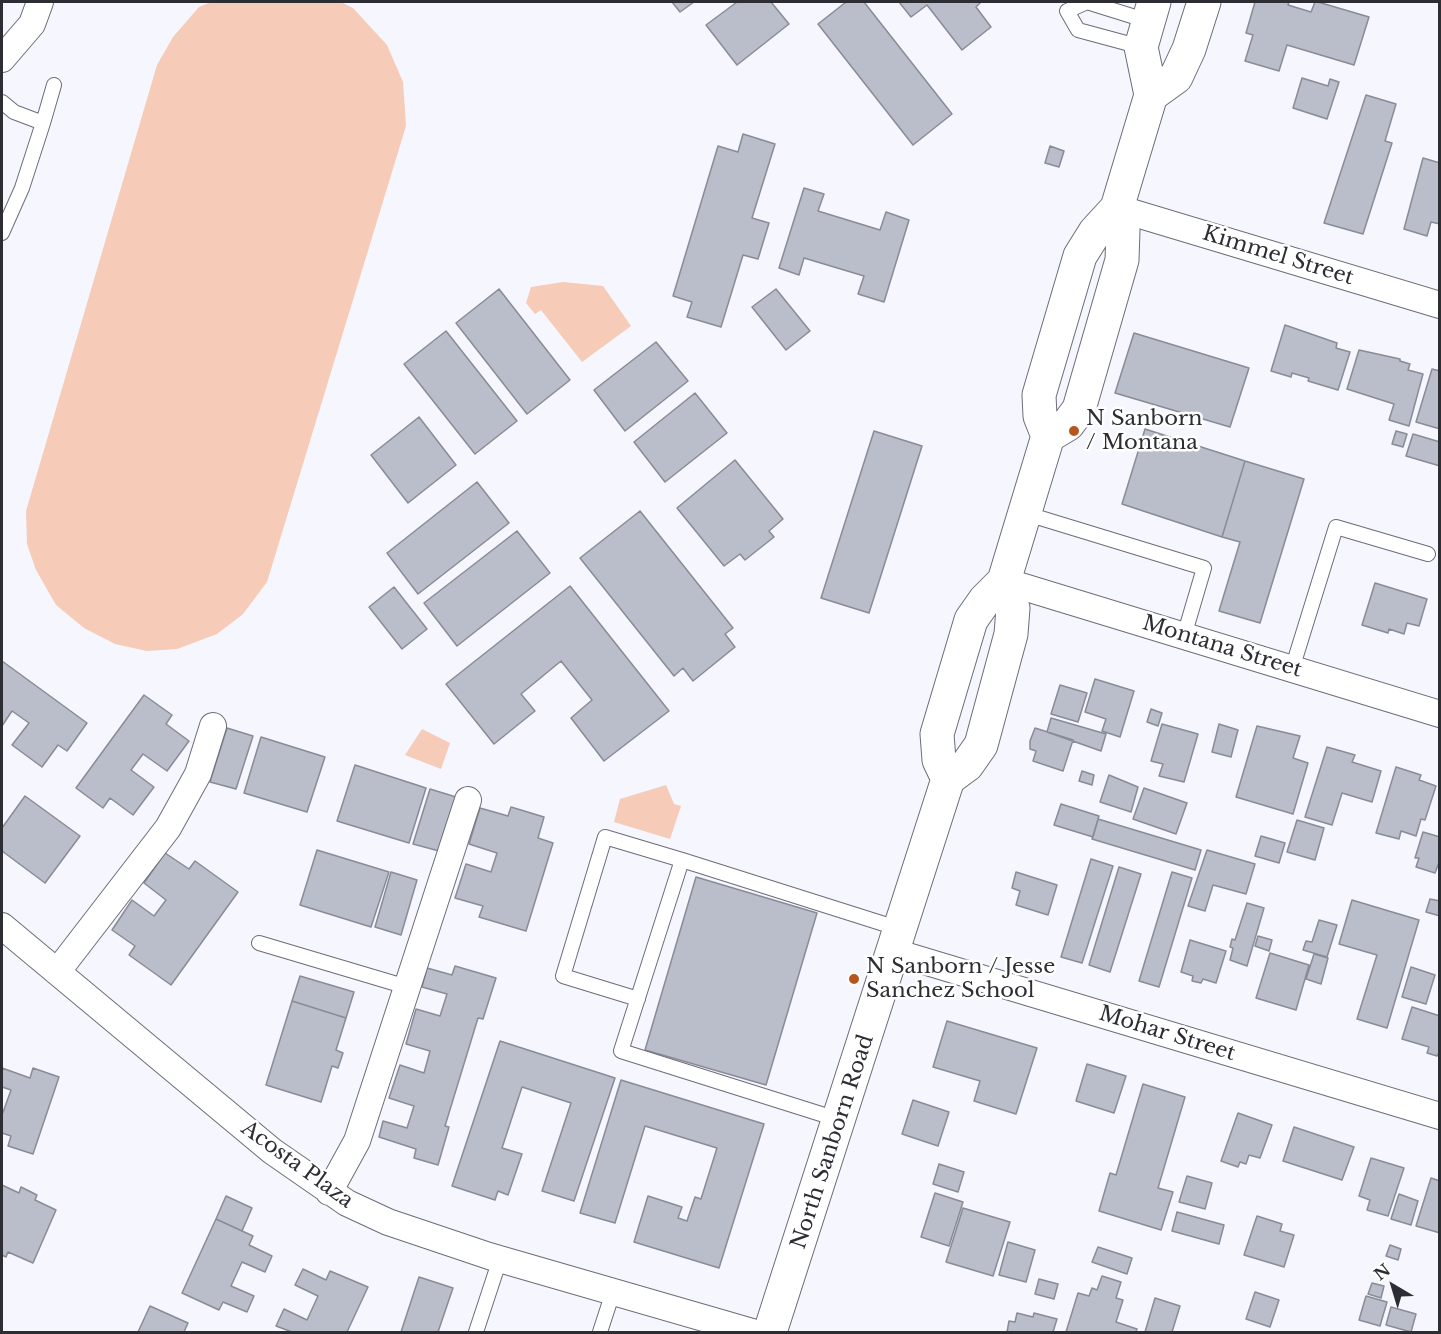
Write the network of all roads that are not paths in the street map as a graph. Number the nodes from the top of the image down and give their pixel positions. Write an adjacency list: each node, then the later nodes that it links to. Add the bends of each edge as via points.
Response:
1 (40, 2): 4 (street, via 32,24)
2 (1203, 2): 6 (main road, via 1190,49 1176,77)
3 (1148, 23): 3 (lane, via 1087,2 1063,10 1078,30); 6 (main road)
4 (2, 58)
5 (54, 85): 8 (lane)
6 (1151, 95): 9 (main road)
7 (2, 102): 8 (lane, via 14,112)
8 (43, 123): 10 (lane, via 22,188)
9 (1117, 208): 11 (street, Kimmel Street); 12 (main road, via 1080,256 1039,396 1040,417); 12 (main road, via 1123,230 1122,260 1079,409 1068,424)
10 (2, 233)
11 (1440, 305)
12 (1048, 436): 13 (main road)
13 (1024, 513): 15 (main road); 16 (lane, via 1204,568)
14 (1428, 554): 17 (lane, via 1336,527)
15 (1004, 581): 16 (street, Montana Street); 20 (main road, via 971,620 937,734 939,760); 20 (main road, via 1013,608 1011,634 981,745 967,765)
16 (1184, 636): 17 (street, Montana Street)
17 (1292, 669): 18 (street, Montana Street)
18 (1440, 714)
19 (213, 726): 26 (street, via 198,774 168,828)
20 (948, 779): 24 (main road, North Sanborn Road)
21 (468, 800): 27 (street)
22 (682, 860): 24 (lane); 28 (lane); 28 (lane, via 605,837 563,976)
23 (2, 926): 26 (street, Acosta Plaza)
24 (898, 941): 29 (street, Mohar Street); 30 (main road, North Sanborn Road)
25 (259, 943): 27 (lane)
26 (57, 972): 31 (street, Acosta Plaza, via 272,1151)
27 (407, 987): 31 (street, via 357,1141)
28 (638, 999): 30 (lane, via 621,1051)
29 (1440, 1116)
30 (840, 1120): 37 (main road, North Sanborn Road)
31 (329, 1192): 32 (street, Acosta Plaza, via 388,1222)
32 (500, 1259): 33 (street, Acosta Plaza); 34 (lane)
33 (613, 1292): 35 (lane); 36 (street, Acosta Plaza)
34 (476, 1332)
35 (600, 1332)
36 (752, 1332)
37 (770, 1332)

